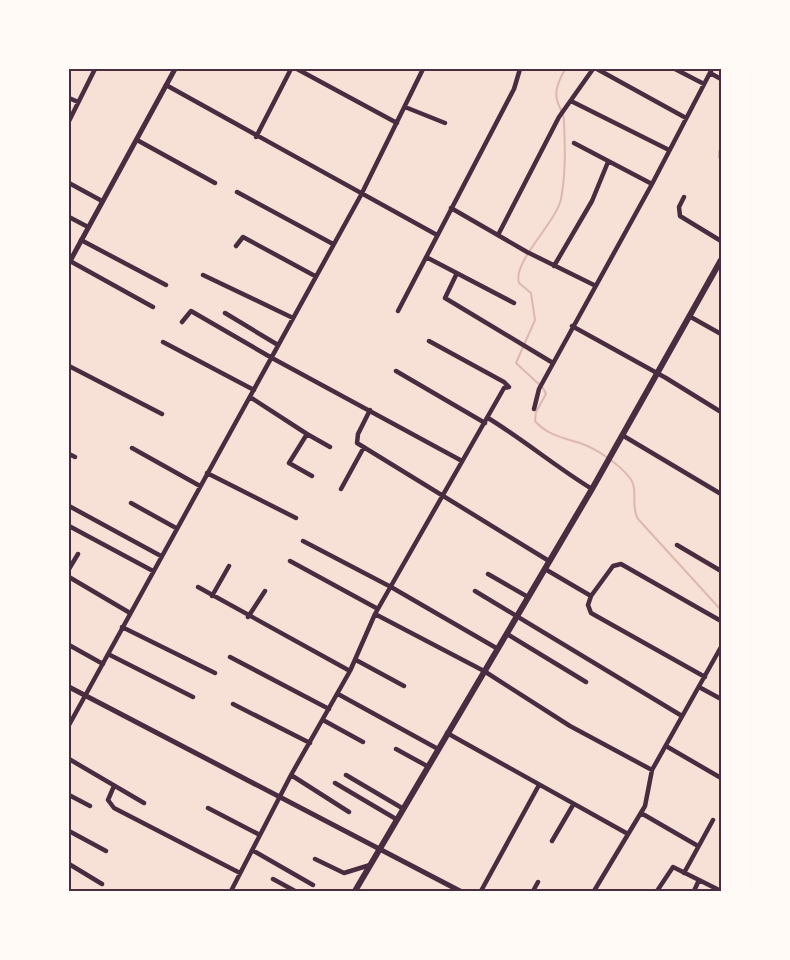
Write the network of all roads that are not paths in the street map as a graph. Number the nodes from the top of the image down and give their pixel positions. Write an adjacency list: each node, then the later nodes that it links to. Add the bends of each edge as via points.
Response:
1 (95, 69): 15 (street)
2 (175, 69): 12 (street)
3 (291, 69): 21 (street)
4 (297, 69): 19 (street)
5 (423, 69): 16 (street)
6 (520, 69): 35 (street, via 514,89)
7 (595, 69): 14 (street); 17 (street)
8 (675, 69): 11 (street)
9 (711, 71): 10 (street); 11 (street)
10 (721, 79)
11 (704, 84): 17 (street)
12 (166, 85): 21 (street); 22 (street)
13 (69, 98): 15 (street)
14 (571, 101): 24 (street); 39 (street)
15 (78, 102): 18 (street)
16 (405, 107): 19 (street); 20 (street)
17 (686, 118): 24 (street)
18 (69, 121)
19 (397, 123): 32 (street)
20 (446, 123)
21 (256, 137): 32 (street)
22 (137, 140): 29 (street); 34 (street)
23 (573, 143): 27 (street)
24 (669, 150): 30 (street)
25 (721, 151): 26 (street)
26 (721, 158)
27 (608, 162): 30 (street); 48 (street)
28 (69, 183): 34 (street)
29 (215, 183)
30 (652, 184): 53 (street)
31 (237, 192): 42 (street)
32 (361, 195): 38 (street); 42 (street)
33 (684, 198): 41 (street, via 680,216)
34 (102, 201): 37 (street)
35 (451, 208): 38 (street); 39 (street)
36 (69, 217): 37 (street)
37 (88, 227): 40 (street)
38 (437, 235): 45 (street)
39 (498, 235): 48 (street)
40 (81, 240): 44 (street); 52 (street)
41 (721, 241)
42 (333, 244): 51 (street)
43 (236, 246): 51 (street, via 243,237)
44 (71, 254): 47 (street)
45 (426, 257): 49 (street); 56 (street)
46 (721, 260): 58 (main road)
47 (69, 262): 55 (street)
48 (554, 266): 53 (street)
49 (458, 273): 54 (street); 67 (street, via 445,298)
50 (203, 274): 59 (street)
51 (315, 276): 59 (street)
52 (166, 285)
53 (594, 285): 61 (street)
54 (514, 303)
55 (153, 306)
56 (398, 311)
57 (225, 313): 65 (street)
58 (689, 316): 62 (street); 70 (main road)
59 (293, 318): 65 (street)
60 (182, 322): 66 (street, via 192,312)
61 (572, 326): 67 (street); 70 (street)
62 (721, 334)
63 (429, 341): 77 (street, via 508,384)
64 (164, 342): 71 (street)
65 (278, 345): 66 (street)
66 (272, 358): 71 (street); 74 (street)
67 (553, 363): 73 (street, via 539,389)
68 (69, 366): 76 (street)
69 (396, 371): 77 (street)
70 (656, 373): 75 (street); 79 (main road)
71 (254, 390): 72 (street)
72 (250, 397): 78 (street); 86 (street)
73 (534, 409)
74 (370, 410): 82 (street, via 356,440); 85 (street)
75 (721, 412)
76 (162, 414)
77 (487, 421): 85 (street); 90 (street, via 520,437)
78 (307, 434): 81 (street); 87 (street, via 289,463)
79 (622, 435): 90 (main road); 91 (street)
80 (132, 447): 88 (street)
81 (330, 447)
82 (364, 447): 89 (street); 92 (street)
83 (69, 454): 84 (street)
84 (75, 457)
85 (462, 461): 92 (street)
86 (207, 473): 88 (street); 95 (street)
87 (312, 476)
88 (200, 486): 97 (street)
89 (341, 489)
90 (592, 489): 103 (main road)
91 (721, 494)
92 (443, 495): 103 (street); 111 (street)
93 (131, 503): 97 (street)
94 (69, 506): 101 (street)
95 (296, 518)
96 (69, 526): 107 (street)
97 (176, 528): 101 (street)
98 (303, 541): 111 (street)
99 (677, 545): 108 (street)
100 (78, 554): 105 (street)
101 (161, 556): 107 (street)
102 (290, 561): 118 (street)
103 (549, 561): 106 (main road)
104 (229, 566): 115 (street)
105 (69, 569)
106 (545, 569): 116 (street); 117 (main road)
107 (153, 571): 119 (street)
108 (721, 571)
109 (488, 574): 117 (street)
110 (69, 577): 119 (street)
111 (391, 587): 118 (street); 127 (street)
112 (198, 588): 115 (street)
113 (265, 591): 120 (street)
114 (476, 591): 121 (street)
115 (212, 596): 120 (street)
116 (591, 596): 122 (street, via 613,566 621,564); 135 (street, via 591,614)
117 (528, 597): 121 (main road)
118 (376, 611): 130 (street); 133 (street)
119 (130, 613): 123 (street)
120 (248, 617): 132 (street)
121 (518, 617): 124 (main road); 146 (street)
122 (721, 621)
123 (122, 627): 128 (street); 134 (street)
124 (507, 634): 127 (main road); 136 (street)
125 (69, 645): 131 (street)
126 (721, 647): 135 (street)
127 (498, 649): 133 (main road)
128 (108, 654): 131 (street); 142 (street)
129 (230, 657): 145 (street)
130 (356, 660): 132 (street); 137 (street)
131 (103, 664): 141 (street)
132 (350, 671): 140 (street)
133 (484, 671): 149 (main road); 157 (street, via 570,726)
134 (215, 673)
135 (705, 677): 139 (street)
136 (586, 682)
137 (404, 686)
138 (69, 687): 141 (street)
139 (699, 687): 143 (street); 146 (street)
140 (338, 694): 145 (street); 154 (street)
141 (85, 696): 148 (street); 165 (street)
142 (193, 697)
143 (721, 699)
144 (233, 704): 151 (street)
145 (329, 710): 147 (street)
146 (682, 716): 152 (street)
147 (323, 720): 150 (street); 151 (street)
148 (69, 725)
149 (447, 733): 154 (main road); 162 (street)
150 (363, 742)
151 (310, 743): 158 (street)
152 (666, 746): 157 (street); 160 (street)
153 (396, 749): 156 (street)
154 (438, 749): 156 (main road)
155 (69, 759): 163 (street)
156 (427, 766): 170 (main road)
157 (652, 770): 172 (street)
158 (291, 775): 165 (street); 171 (street)
159 (346, 776): 170 (street)
160 (721, 778)
161 (335, 783): 173 (street)
162 (539, 785): 167 (street); 197 (street)
163 (114, 786): 166 (street); 186 (street, via 108,799 114,808)
164 (69, 795): 168 (street)
165 (280, 796): 177 (street); 180 (street)
166 (144, 803)
167 (573, 805): 176 (street); 178 (street)
168 (90, 806)
169 (208, 808): 177 (street)
170 (402, 808): 173 (main road)
171 (349, 813)
172 (641, 813): 176 (street); 179 (street)
173 (396, 819): 180 (main road)
174 (713, 820): 179 (street)
175 (69, 831): 182 (street)
176 (628, 834): 199 (street)
177 (260, 835): 181 (street)
178 (552, 841)
179 (698, 846): 187 (street)
180 (380, 847): 185 (main road); 196 (street)
181 (252, 850): 186 (street); 192 (street)
182 (106, 851)
183 (315, 859): 185 (street, via 344,873)
184 (69, 864): 191 (street)
185 (370, 865): 195 (main road)
186 (240, 873): 193 (street)
187 (684, 873): 189 (street); 200 (street, via 670,868)
188 (273, 879): 194 (street)
189 (699, 880): 201 (street); 202 (street)
190 (538, 882): 198 (street)
191 (102, 884)
192 (313, 885)
193 (231, 891)
194 (295, 891)
195 (355, 891)
196 (460, 891)
197 (481, 891)
198 (533, 891)
199 (594, 891)
200 (657, 891)
201 (694, 891)
202 (721, 891)

